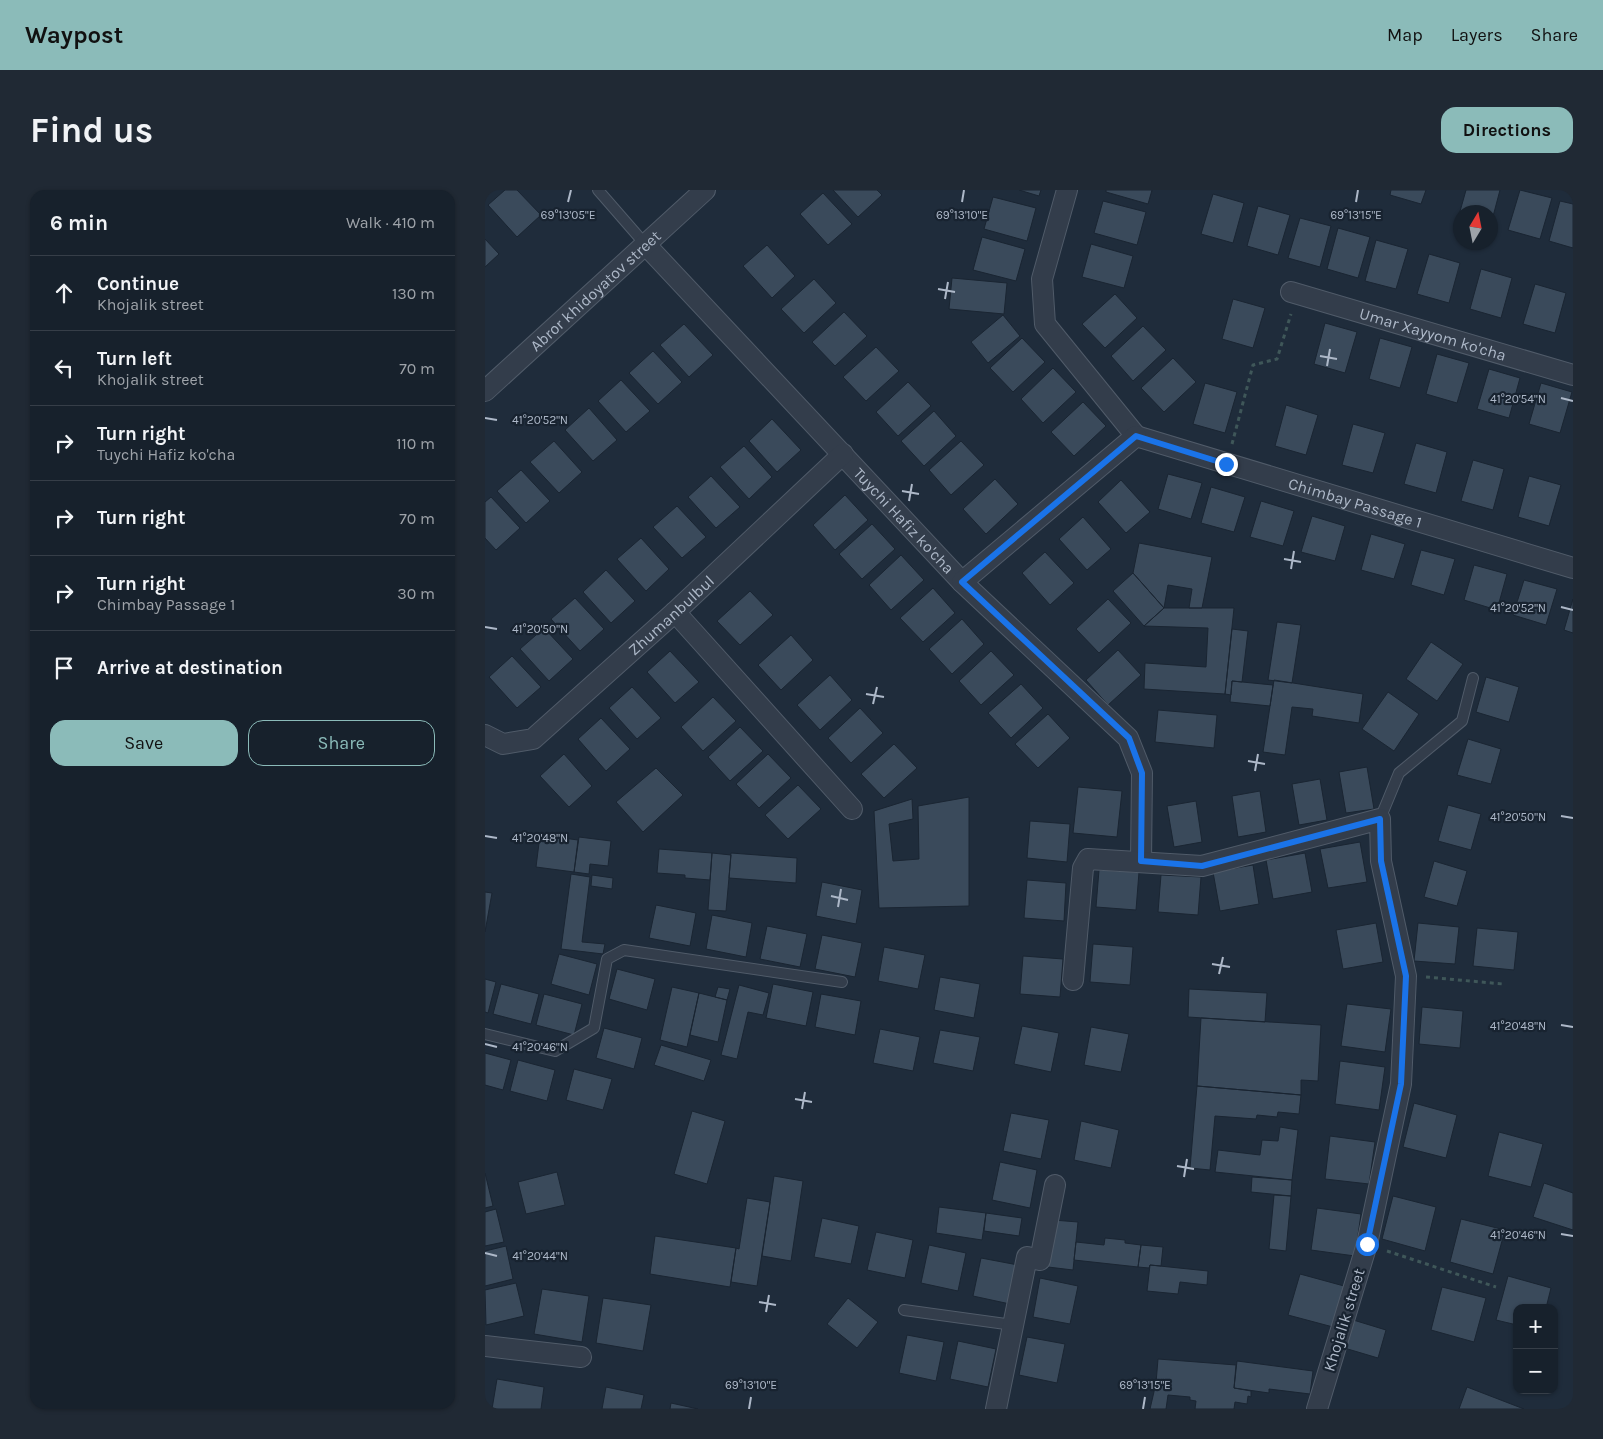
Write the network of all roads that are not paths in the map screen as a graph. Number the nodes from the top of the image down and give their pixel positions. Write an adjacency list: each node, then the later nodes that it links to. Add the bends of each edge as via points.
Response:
1 (598, 190): 4 (lane)
2 (705, 190): 4 (street, Abror khidoyatov street)
3 (1067, 190): 8 (street, via 1041,279 1045,324)
4 (645, 244): 7 (street, Abror khidoyatov street); 9 (street, Tuychi Hafiz ko'cha)
5 (1294, 293): 6 (street, Umar Xayyom ko'cha)
6 (1573, 375)
7 (485, 390)
8 (1136, 436): 10 (street, Chimbay Passage 1); 11 (street)
9 (843, 454): 11 (street, Tuychi Hafiz ko'cha); 12 (street, Zhumanbulbul)
10 (1573, 568)
11 (962, 582): 17 (street, Tuychi Hafiz ko'cha, via 1129,738 1142,773)
12 (675, 612): 14 (street, Zhumanbulbul, via 533,738 503,744); 15 (street)
13 (1473, 678): 16 (lane, via 1461,721 1399,773)
14 (485, 735)
15 (852, 810)
16 (1380, 819): 17 (street, via 1202,866); 27 (street, Khojalik street, via 1381,861 1406,976 1401,1084 1367,1244)
17 (1141, 861): 18 (street, via 1088,859 1083,868)
18 (1073, 980)
19 (842, 982): 20 (lane, via 624,950 607,959 594,1028 555,1051)
20 (485, 1034)
21 (1055, 1184): 23 (street, via 1040,1260 1027,1258)
22 (904, 1310): 23 (lane)
23 (1013, 1325): 26 (street)
24 (485, 1346): 25 (street)
25 (581, 1357)
26 (996, 1409)
27 (1317, 1409)

